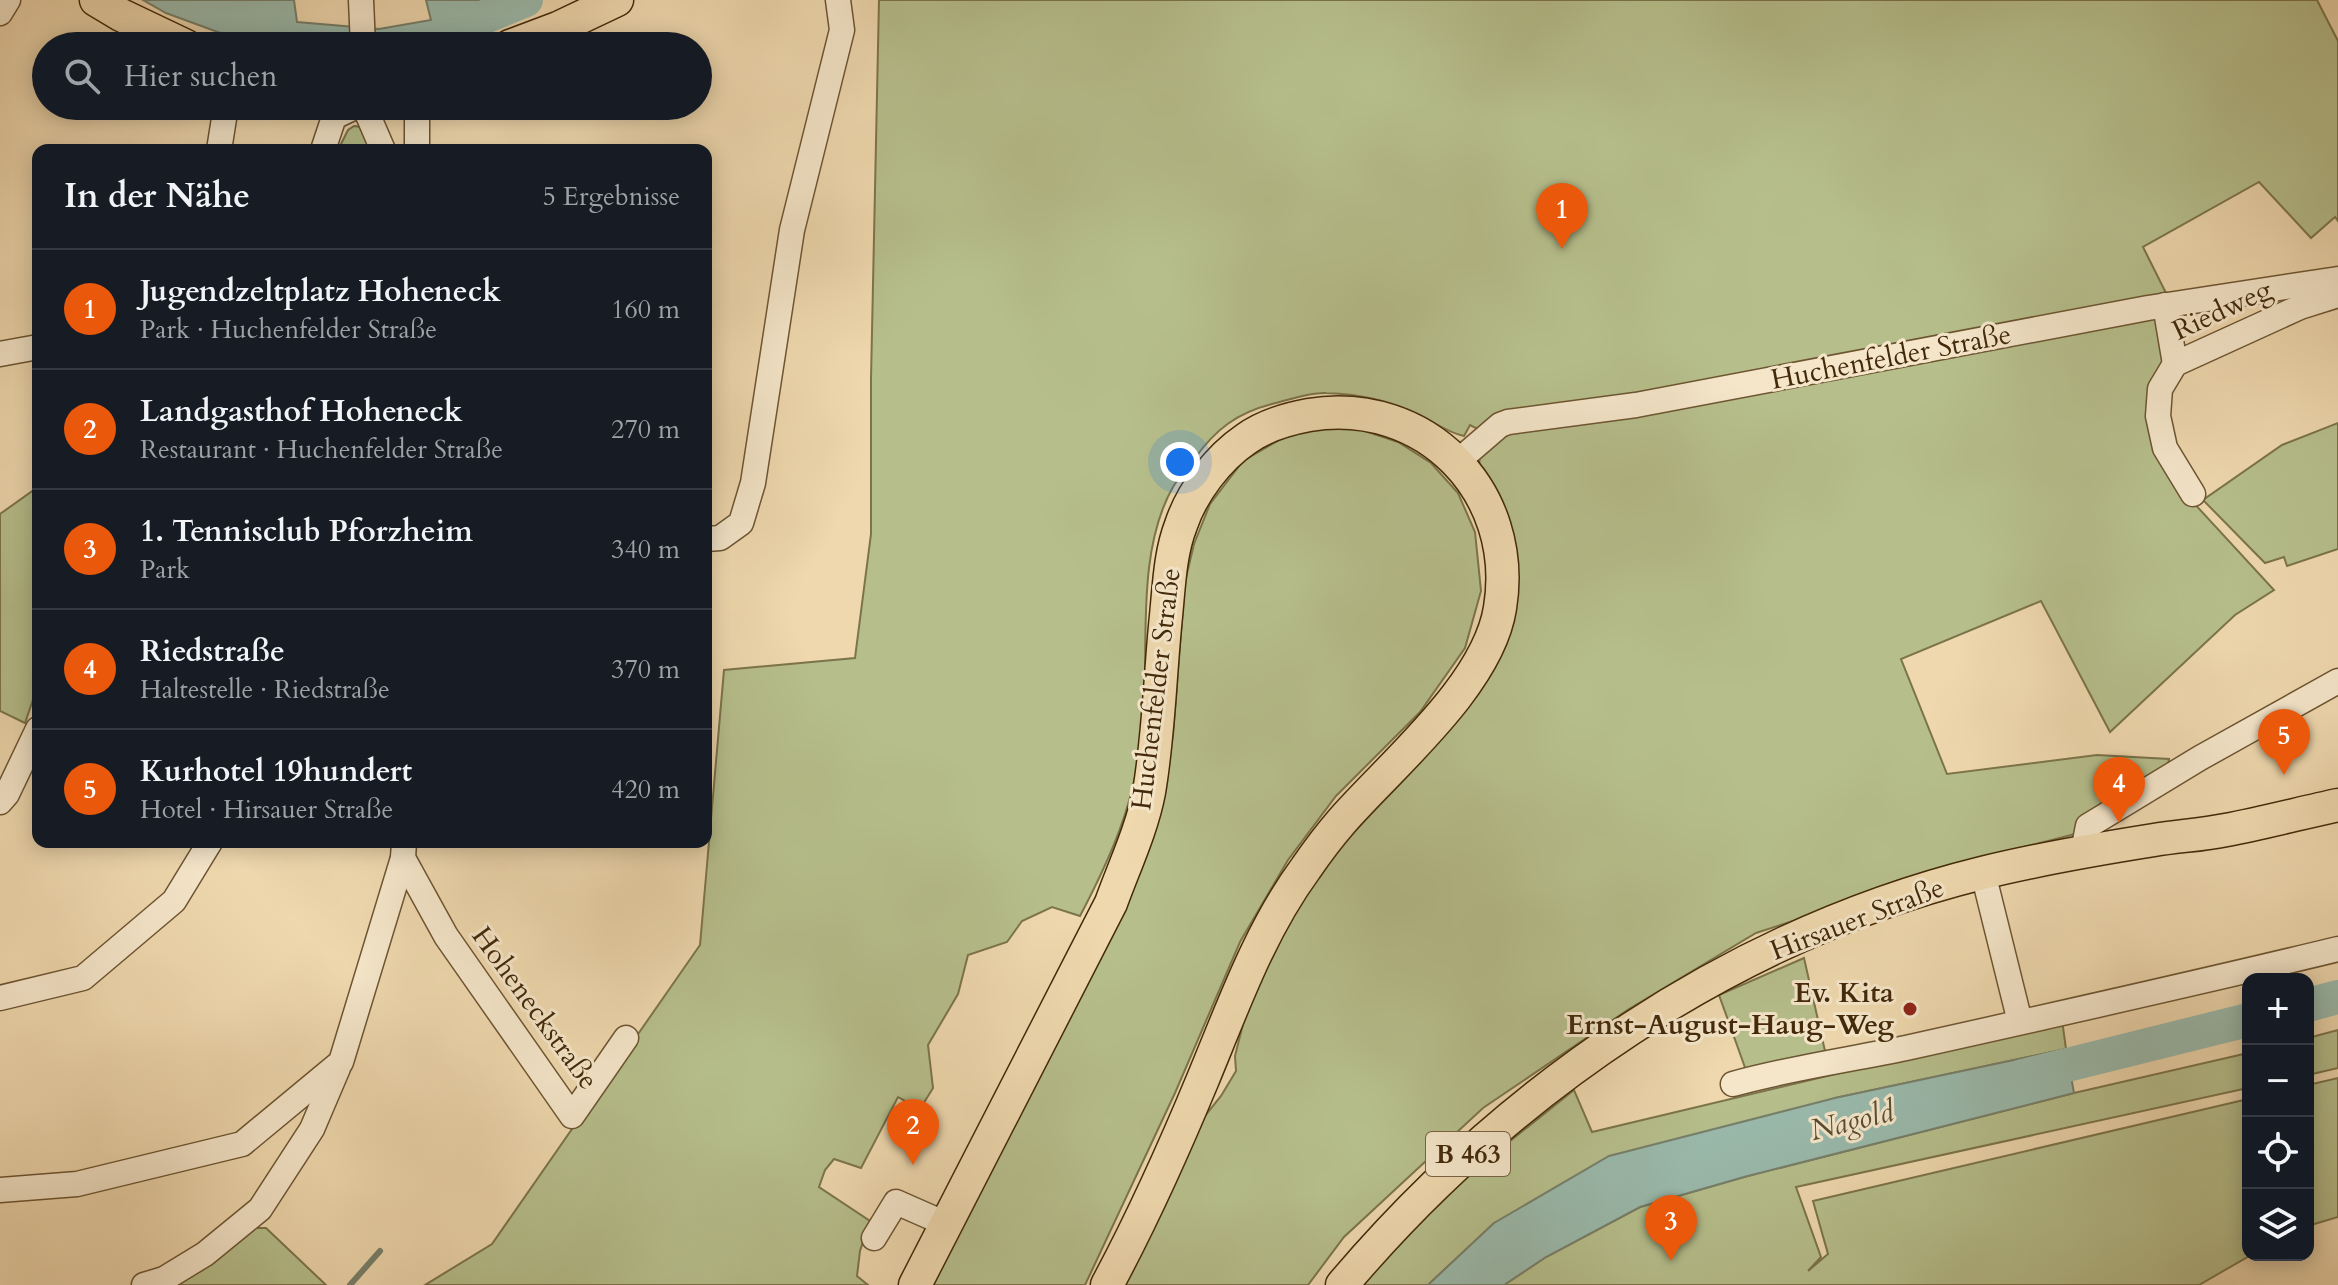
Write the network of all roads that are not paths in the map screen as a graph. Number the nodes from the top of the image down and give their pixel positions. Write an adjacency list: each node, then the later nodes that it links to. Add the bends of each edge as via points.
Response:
1 (8, 0): 6 (street)
2 (96, 0): 7 (main road)
3 (361, 0): 8 (street)
4 (617, 0): 9 (main road)
5 (838, 0): 26 (street, via 842,30 792,230 753,483 741,523)
6 (0, 13)
7 (157, 32)
8 (362, 32)
9 (547, 32)
10 (224, 120): 14 (street)
11 (333, 120): 15 (street)
12 (370, 120): 16 (street)
13 (417, 120): 17 (street)
14 (220, 144)
15 (325, 144)
16 (380, 144)
17 (417, 144)
18 (2338, 279): 20 (street, Huchenfelder Straße)
19 (2338, 295): 23 (street, Riedweg)
20 (2165, 305): 23 (street); 24 (street, Huchenfelder Straße, via 1636,405 1508,422)
21 (32, 348): 22 (street)
22 (0, 354)
23 (2175, 364): 25 (street, Riedweg, via 2160,389 2158,416 2165,448)
24 (1457, 462): 42 (main road, Huchenfelder Straße, via 1408,427 1374,415 1333,412 1295,417 1255,434 1206,477 1181,523 1171,567 1148,794 1111,903); 46 (main road, Huchenfelder Straße, via 1482,496 1500,542 1500,610 1485,652 1436,721 1303,870 1270,924 1164,1173)
25 (2193, 494)
26 (712, 539)
27 (2338, 681): 33 (street, via 2088,826)
28 (32, 742): 29 (street)
29 (0, 802)
30 (2338, 805): 33 (main road, Hirsauer Straße / B 463, via 2224,830)
31 (206, 848): 36 (street, via 174,901 83,978)
32 (404, 850): 38 (street, Hoheneckstraße, via 446,936 572,1116); 39 (street, Hoheneckstraße)
33 (2083, 851): 34 (main road, Hirsauer Straße / B 463)
34 (1983, 873): 37 (street); 47 (main road, Hirsauer Straße / B 463, via 1883,903 1798,938 1656,1014 1503,1123 1415,1205)
35 (2338, 949): 37 (street)
36 (0, 998)
37 (2020, 1022): 40 (street)
38 (626, 1038)
39 (341, 1062): 41 (street, via 242,1144 77,1184); 44 (street, Hoheneckstraße, via 312,1129 260,1209 205,1254)
40 (1733, 1084)
41 (0, 1190)
42 (946, 1224): 43 (street, via 896,1202); 45 (main road, Huchenfelder Straße)
43 (874, 1238)
44 (144, 1285)
45 (915, 1285)
46 (1107, 1285)
47 (1342, 1285)

